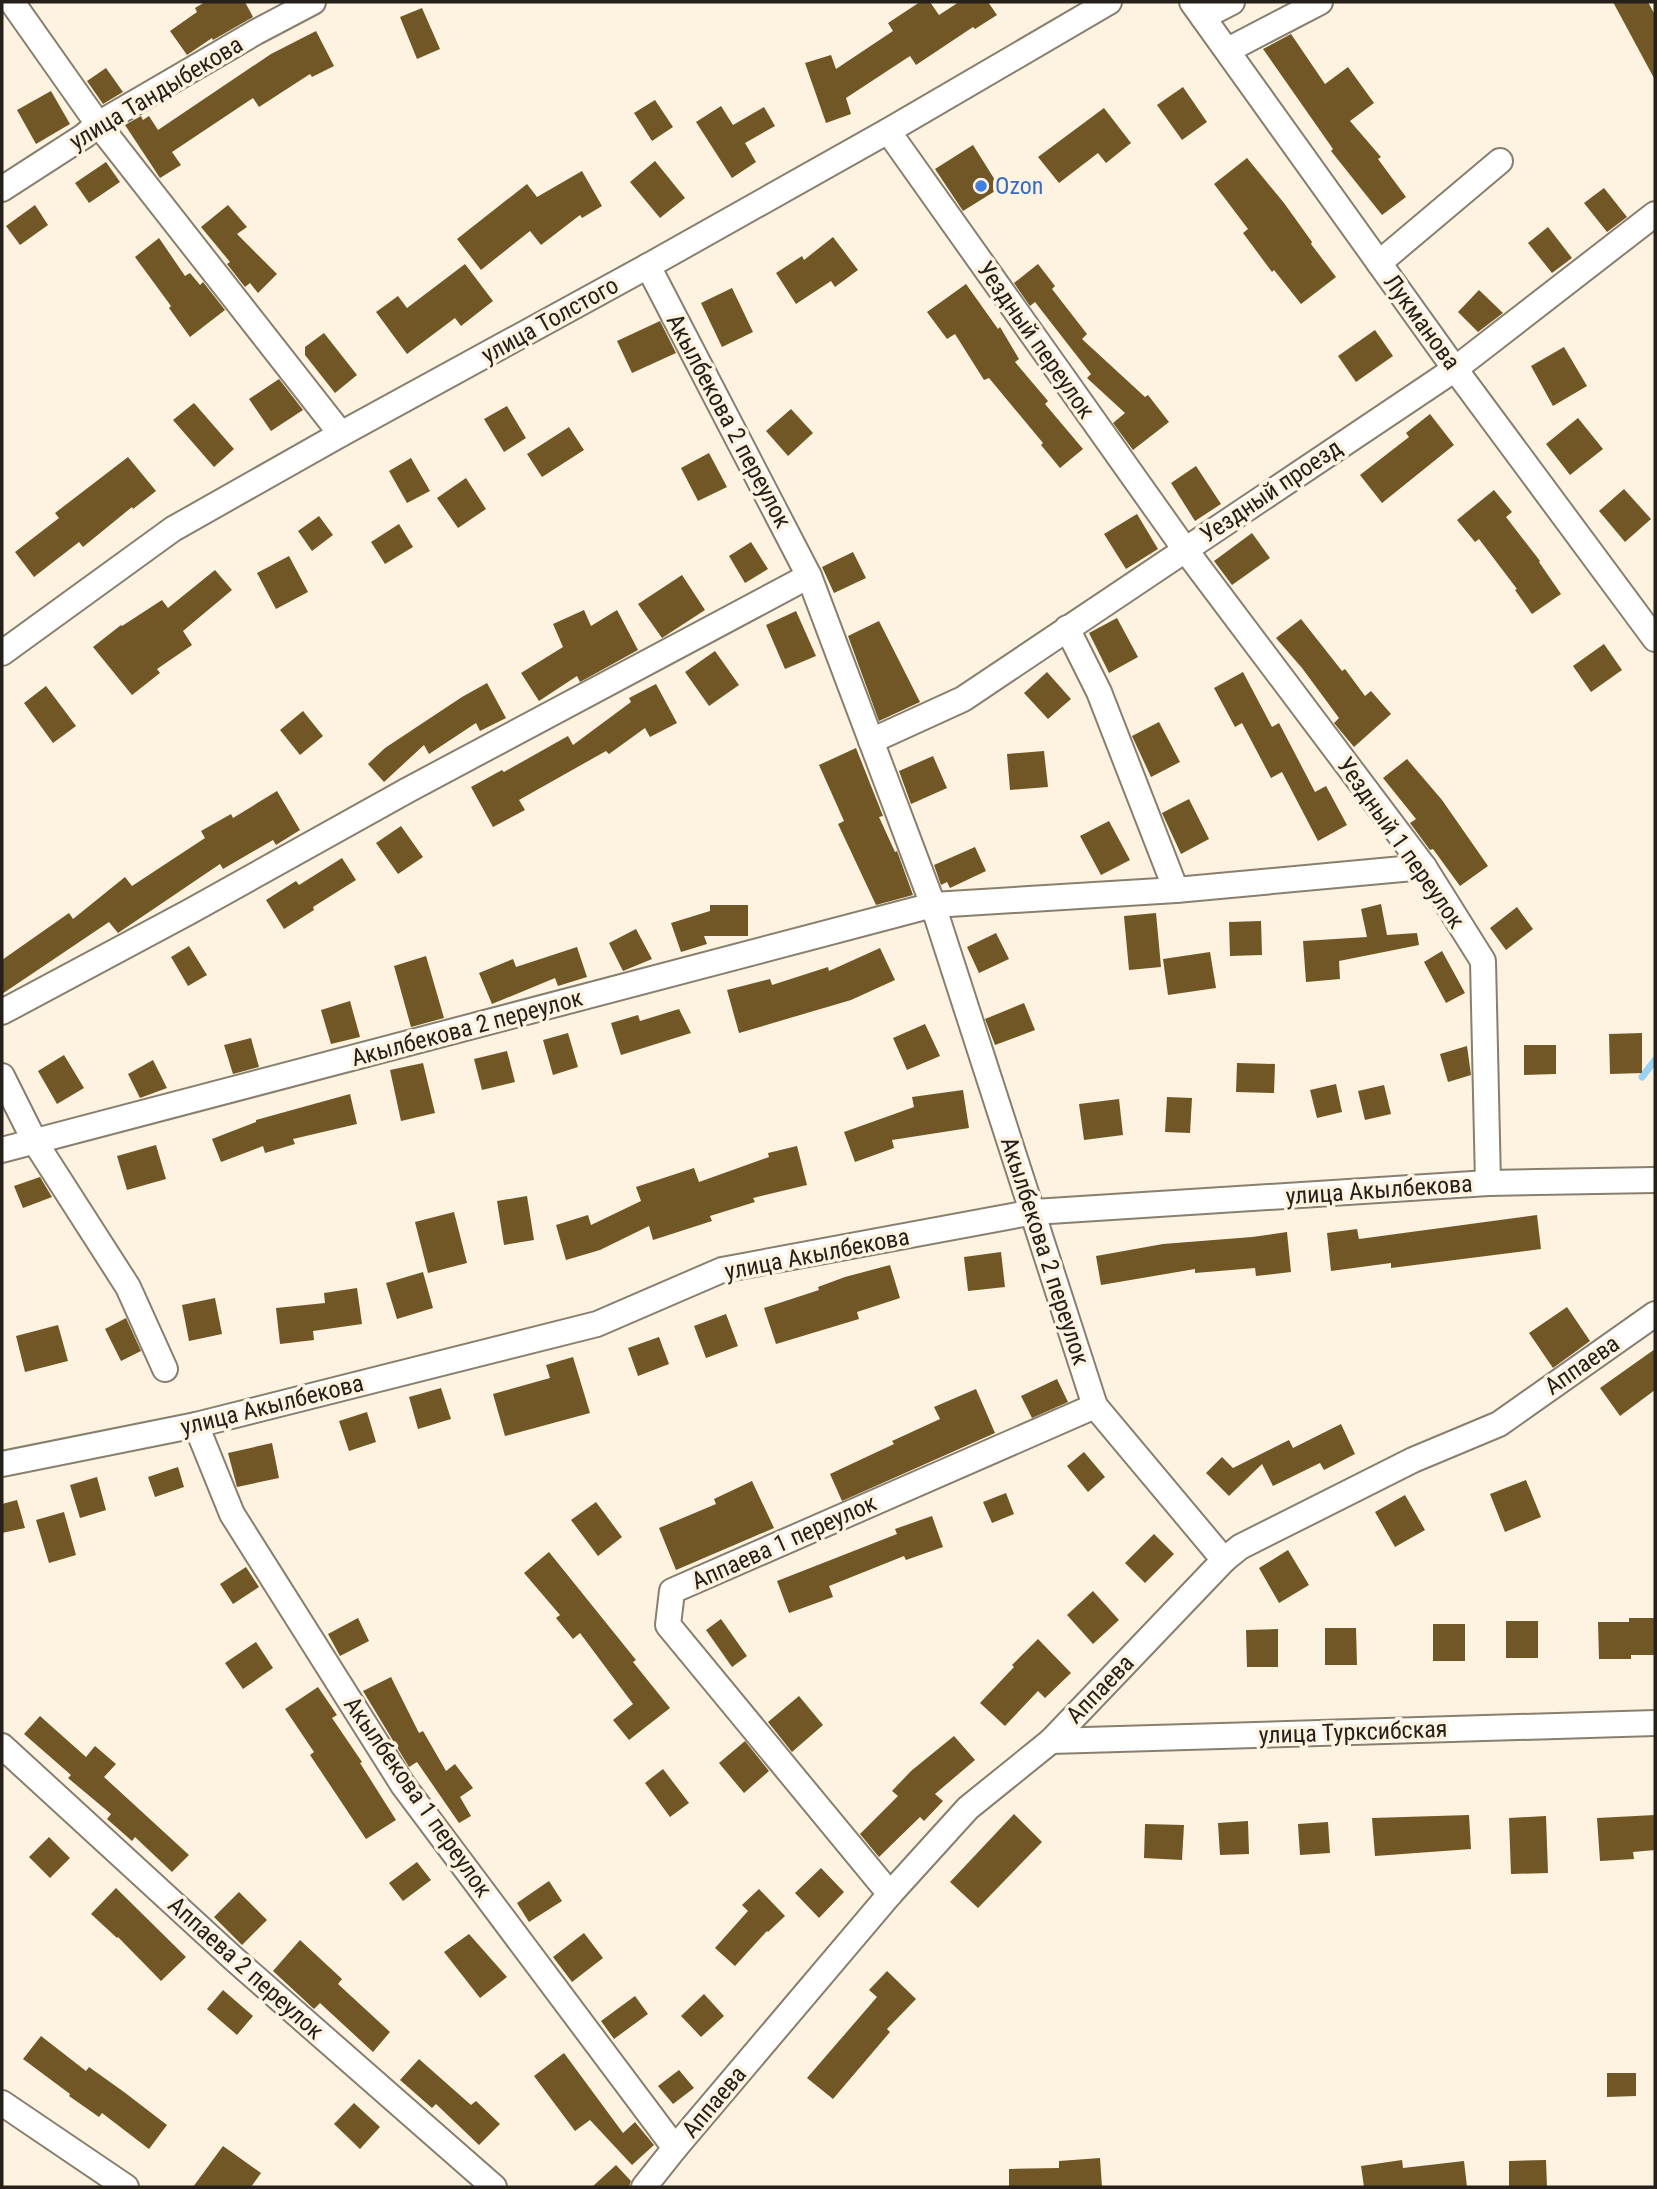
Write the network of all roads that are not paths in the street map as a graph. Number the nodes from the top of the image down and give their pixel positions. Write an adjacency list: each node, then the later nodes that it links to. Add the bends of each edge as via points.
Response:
1 (12, 2): 8 (street)
2 (313, 2): 8 (street, улица Тандыбекова)
3 (1109, 2): 9 (street, улица Толстого)
4 (1232, 2): 6 (street)
5 (1320, 2): 7 (street)
6 (1198, 9): 7 (street, Лукманова)
7 (1227, 51): 13 (street, Лукманова)
8 (98, 124): 11 (street, улица Тандыбекова); 16 (street)
9 (888, 131): 14 (street, улица Толстого); 17 (street, Уездный переулок)
10 (1500, 161): 13 (street)
11 (2, 189)
12 (1655, 215): 15 (street, Уездный проезд)
13 (1379, 263): 15 (street, Лукманова)
14 (648, 266): 16 (street, улица Толстого); 18 (street, Акылбекова 2 переулок)
15 (1455, 369): 17 (street, Уездный проезд); 20 (street, Лукманова)
16 (341, 434): 21 (street, улица Толстого, via 173,529)
17 (1184, 548): 19 (street, Уездный проезд); 23 (street, Уездный 1 переулок)
18 (809, 576): 22 (street, Акылбекова 2 переулок); 26 (street)
19 (1067, 628): 22 (street, Уездный проезд, via 963,699); 24 (street, via 1098,692)
20 (1655, 639)
21 (2, 653)
22 (871, 741): 25 (street, Акылбекова 2 переулок)
23 (1424, 867): 24 (street, Акылбекова 2 переулок); 31 (street, Уездный 1 переулок, via 1483,961)
24 (1176, 890): 25 (street, Акылбекова 2 переулок)
25 (933, 905): 28 (street, Акылбекова 2 переулок); 32 (street, Акылбекова 2 переулок)
26 (2, 1012)
27 (2, 1076): 28 (street)
28 (35, 1142): 29 (street, Акылбекова 2 переулок); 34 (street, via 128,1287)
29 (2, 1150)
30 (1655, 1180): 31 (street, улица Акылбекова)
31 (1488, 1182): 32 (street, улица Акылбекова)
32 (1034, 1212): 35 (street, Акылбекова 2 переулок); 36 (street, улица Акылбекова, via 722,1270 597,1324)
33 (1655, 1314): 38 (street, Аппаева, via 1499,1424 1413,1460 1240,1547)
34 (165, 1369)
35 (1095, 1406): 38 (street, Акылбекова 2 переулок); 42 (street, Аппаева 1 переулок, via 672,1591 668,1625)
36 (195, 1425): 37 (street, улица Акылбекова); 44 (street, Акылбекова 1 переулок, via 233,1514 403,1785)
37 (2, 1464)
38 (1224, 1560): 40 (street, Аппаева)
39 (1655, 1723): 40 (street, улица Турксибская)
40 (1051, 1741): 42 (street, Аппаева, via 968,1808)
41 (2, 1746): 46 (street, Аппаева 2 переулок, via 234,1959)
42 (890, 1894): 44 (street, Аппаева)
43 (2, 2103): 45 (street)
44 (675, 2148): 47 (street, Аппаева)
45 (126, 2187)
46 (494, 2187)
47 (644, 2187)

